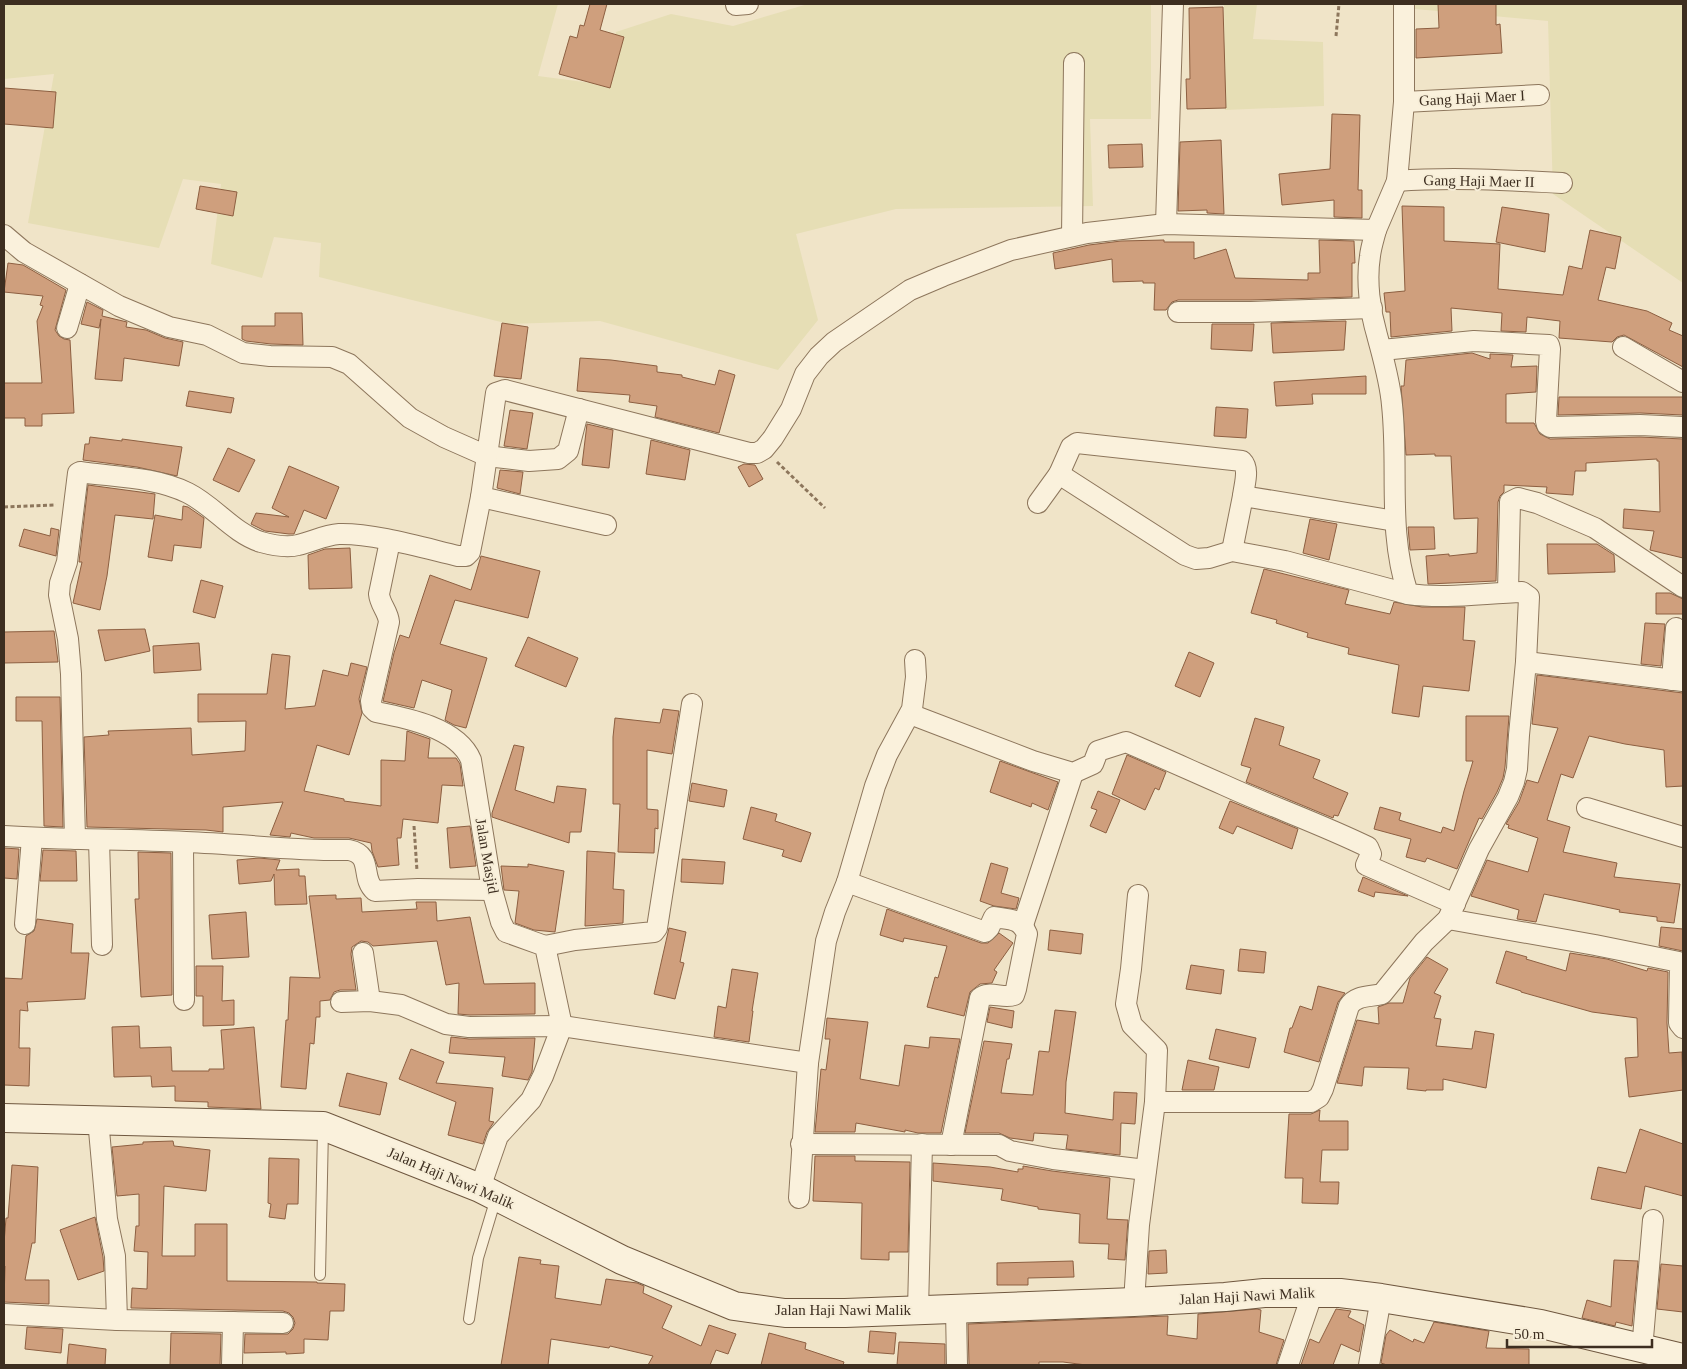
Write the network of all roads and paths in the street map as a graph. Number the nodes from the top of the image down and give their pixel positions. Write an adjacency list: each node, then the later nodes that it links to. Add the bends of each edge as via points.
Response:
1 (1173, 4): 10 (street)
2 (1339, 4): 4 (path)
3 (1404, 4): 7 (street)
4 (1336, 36)
5 (1074, 63): 13 (street)
6 (1539, 95): 7 (street, Gang Haji Maer I)
7 (1404, 102): 8 (street)
8 (1397, 181): 9 (street, Gang Haji Maer II, via 1448,178); 11 (street)
9 (1562, 183)
10 (1166, 224): 11 (street); 13 (street)
11 (1376, 230): 15 (street, via 1370,256)
12 (4, 235): 14 (street, via 24,252)
13 (1072, 236): 23 (street, via 1011,250 910,290 834,342 805,374 791,409)
14 (80, 284): 17 (street); 24 (street, via 119,306 169,326 207,335 244,352 270,356 332,357 349,364 410,418)
15 (1372, 308): 16 (street); 19 (street)
16 (1178, 312)
17 (67, 328)
18 (1623, 347): 20 (street)
19 (1382, 350): 22 (street, via 1474,341 1549,345 1546,421 1550,427); 32 (street, via 1392,406)
20 (1683, 382)
21 (579, 409): 23 (street, via 749,453); 24 (street, via 568,451 558,460 529,461); 24 (street, via 500,390 496,393)
22 (1683, 427)
23 (764, 449): 31 (path)
24 (487, 456): 27 (street)
25 (1059, 474): 26 (street, via 1071,447 1077,443 1242,461 1247,468); 28 (street); 35 (street, via 1185,555 1196,559 1209,558)
26 (1243, 496): 32 (street); 35 (street)
27 (481, 498): 33 (street); 34 (street, via 470,552 466,556)
28 (1038, 503)
29 (74, 504): 30 (path); 34 (street, via 80,472 147,481 188,494 260,542 298,545 338,534); 51 (street, via 67,562 59,595 71,674)
30 (4, 507)
31 (825, 508)
32 (1394, 521): 38 (street, via 1398,558)
33 (606, 525)
34 (390, 541): 56 (street, Jalan Masjid, via 379,594 389,622 372,708 376,712 438,729 467,750)
35 (1232, 551): 38 (street, via 1284,561)
36 (1683, 587): 37 (street, via 1595,528 1518,498 1510,502)
37 (1508, 592): 38 (street, via 1448,596); 41 (street, via 1522,592 1529,597)
38 (1408, 594)
39 (1676, 628): 42 (street)
40 (915, 660): 44 (street, via 916,677)
41 (1526, 662): 42 (street); 58 (street, via 1514,782)
42 (1678, 681)
43 (692, 704): 62 (street, via 654,932)
44 (910, 714): 45 (street); 54 (street, via 878,778)
45 (1073, 773): 58 (street, via 1093,764 1098,751 1126,742 1368,847 1372,854 1366,865); 60 (street)
46 (1587, 808): 49 (street)
47 (414, 826): 55 (path)
48 (4, 836): 50 (street)
49 (1683, 837)
50 (32, 838): 51 (street); 59 (street)
51 (74, 839): 52 (street)
52 (99, 840): 53 (street); 61 (street)
53 (184, 842): 55 (street, via 280,850 349,850 363,857 375,891); 64 (street)
54 (847, 882): 60 (street, via 985,932 994,917); 69 (street, via 826,941)
55 (418, 889): 56 (street)
56 (492, 890): 62 (street, Jalan Masjid, via 506,932)
57 (1138, 895): 70 (street, via 1126,1004 1132,1025 1157,1050)
58 (1451, 911): 68 (street, via 1679,962 1679,1022); 70 (street, via 1382,994 1358,998 1348,1006 1319,1097 1311,1102)
59 (24, 924)
60 (1023, 925): 76 (street, via 1027,934 1014,995 980,998)
61 (102, 945)
62 (545, 946): 67 (street)
63 (363, 952): 66 (street)
64 (184, 1000)
65 (341, 1002): 66 (street)
66 (370, 1002): 67 (street, via 401,1006 446,1024 469,1027)
67 (562, 1026): 69 (street); 78 (street, via 531,1100 498,1136)
68 (1683, 1028)
69 (808, 1063): 74 (street)
70 (1155, 1102): 77 (street)
71 (4, 1118): 72 (main road, Jalan Haji Nawi Malik)
72 (98, 1119): 73 (main road, Jalan Haji Nawi Malik); 89 (street, via 107,1219 114,1256)
73 (324, 1126): 78 (main road, Jalan Haji Nawi Malik); 81 (lane)
74 (801, 1144): 75 (street); 79 (street)
75 (922, 1144): 76 (street); 86 (street)
76 (951, 1145): 77 (street, via 999,1145 1053,1159)
77 (1146, 1170): 84 (street)
78 (488, 1192): 86 (main road, Jalan Haji Nawi Malik, via 622,1260 734,1306 785,1313); 88 (lane)
79 (798, 1198)
80 (1653, 1220): 92 (street)
81 (320, 1275)
82 (1313, 1292): 83 (main road, Jalan Haji Nawi Malik); 84 (main road, Jalan Haji Nawi Malik); 96 (street)
83 (1381, 1298): 92 (main road, Jalan Haji Nawi Malik, via 1541,1324); 97 (street)
84 (1134, 1302): 85 (main road, Jalan Haji Nawi Malik)
85 (956, 1309): 86 (main road, Jalan Haji Nawi Malik); 95 (street)
86 (918, 1310)
87 (4, 1314): 89 (street)
88 (468, 1319)
89 (117, 1320): 90 (street)
90 (233, 1322): 91 (street); 94 (street)
91 (284, 1323)
92 (1642, 1350): 93 (main road, Jalan Haji Nawi Malik)
93 (1683, 1358)
94 (232, 1365)
95 (957, 1365)
96 (1288, 1365)
97 (1369, 1365)

